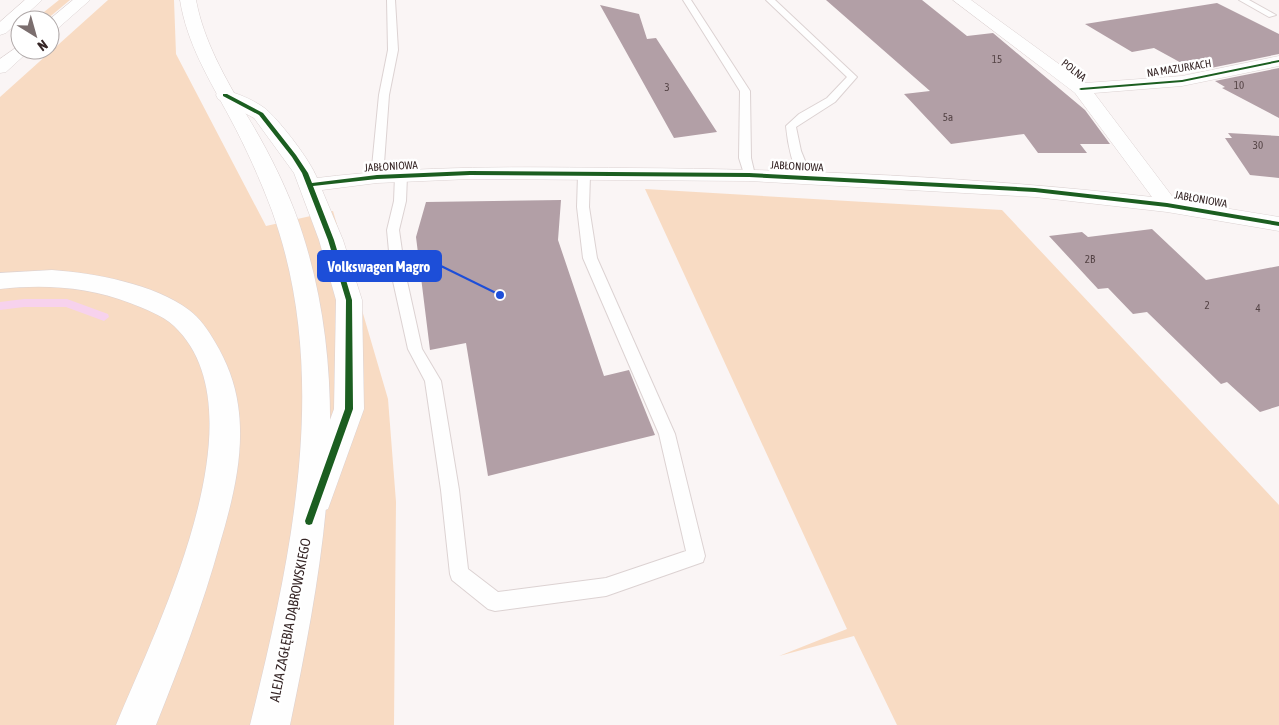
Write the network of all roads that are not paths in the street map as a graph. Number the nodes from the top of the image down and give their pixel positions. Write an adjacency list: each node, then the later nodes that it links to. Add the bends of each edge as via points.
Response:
1 (82, 0): 10 (street)
2 (188, 0): 17 (street, ALEJA ZAGŁĘBIA DĄBROWSKIEGO, via 192,24 202,50)
3 (391, 0): 21 (lane, via 393,50 384,95)
4 (687, 0): 18 (lane, via 745,91 745,158)
5 (770, 0): 22 (lane, via 852,78 831,100 791,126 795,151)
6 (961, 0): 16 (street, POLNA)
7 (1243, 0): 9 (lane)
8 (32, 2): 11 (street); 12 (street)
9 (1272, 15)
10 (60, 19)
11 (0, 24)
12 (0, 30)
13 (10, 60): 15 (street)
14 (1279, 61): 16 (street, NA MAZURKACH, via 1182,81)
15 (0, 68)
16 (1081, 89): 24 (street, POLNA, via 1162,193)
17 (225, 95): 23 (street, via 261,114 294,156); 27 (street, ALEJA ZAGŁĘBIA DĄBROWSKIEGO, via 275,190 307,292 316,356 316,417)
18 (749, 174): 20 (street, JABŁONIOWA); 22 (street, JABŁONIOWA)
19 (401, 176): 20 (street, JABŁONIOWA, via 470,173); 20 (lane, via 400,201 393,230 398,272 415,349 433,381 459,574 495,602 606,587 696,556 667,434 590,258 583,207); 21 (street, JABŁONIOWA)
20 (584, 176)
21 (378, 177): 23 (street, JABŁONIOWA)
22 (806, 178): 24 (street, JABŁONIOWA, via 1035,190)
23 (311, 185): 27 (street, via 349,300 349,409)
24 (1167, 205): 25 (street, JABŁONIOWA)
25 (1279, 224)
26 (0, 281): 28 (street, via 56,278 92,282 161,305 184,320 218,376 225,418 223,458 214,506 170,647)
27 (309, 521): 29 (street, ALEJA ZAGŁĘBIA DĄBROWSKIEGO)
28 (136, 725)
29 (270, 725)

